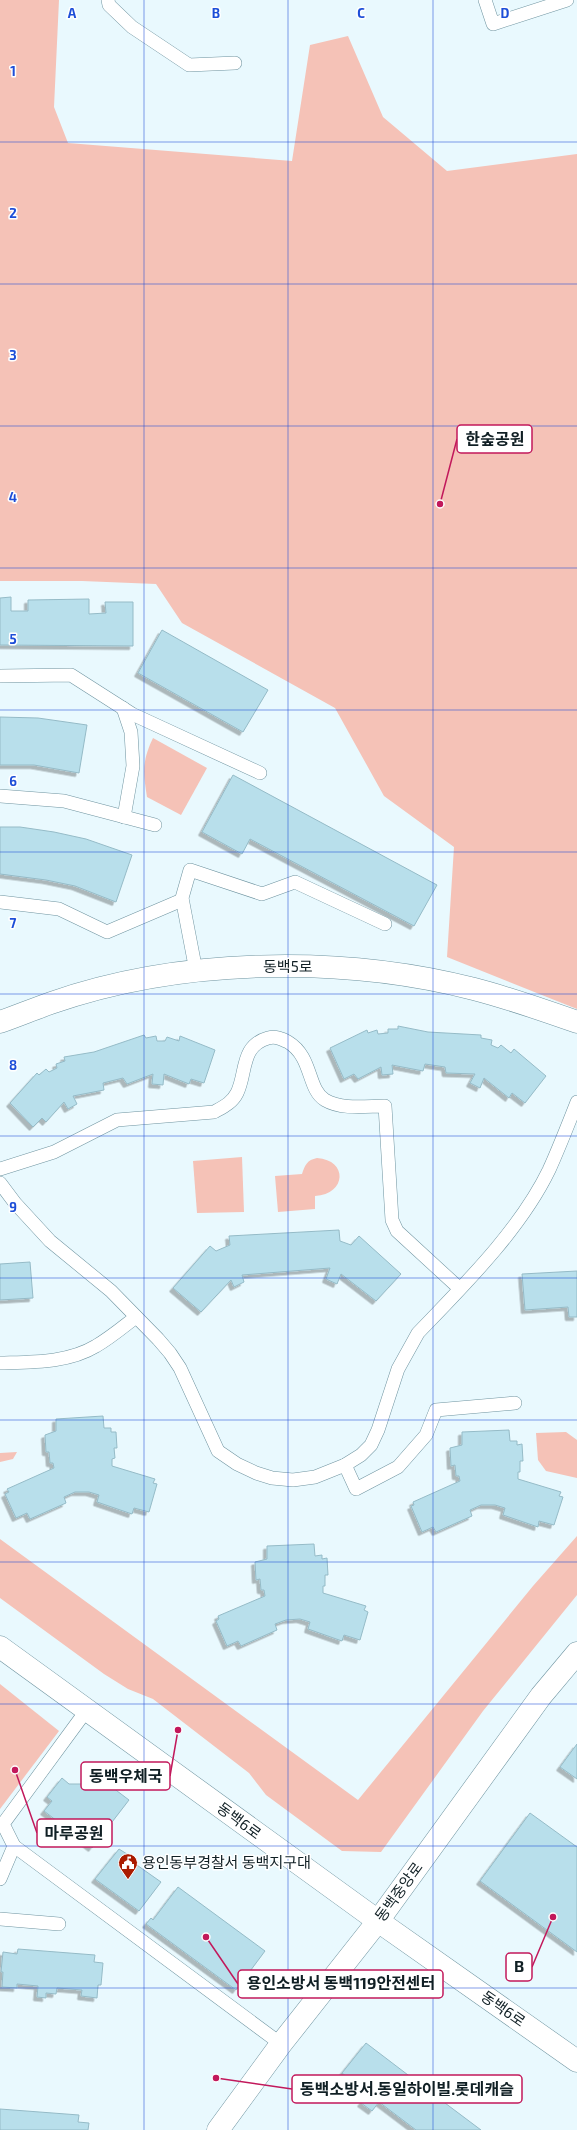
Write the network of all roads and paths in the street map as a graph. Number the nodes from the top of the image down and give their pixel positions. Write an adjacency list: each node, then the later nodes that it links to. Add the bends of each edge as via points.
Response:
1 (108, 0): 4 (lane, via 109,5 132,27 189,65)
2 (484, 0): 3 (lane, via 493,24)
3 (567, 0)
4 (235, 63)
5 (0, 676): 6 (lane, via 71,675)
6 (123, 708): 7 (lane); 9 (lane, via 131,732 132,766)
7 (260, 773)
8 (0, 796): 9 (lane, via 64,801)
9 (124, 817): 10 (lane)
10 (155, 825)
11 (182, 900): 12 (lane, via 107,932 59,909); 13 (lane, via 190,870 262,894 295,882); 14 (lane)
12 (0, 902)
13 (385, 924)
14 (196, 971): 15 (street, 동백5로, via 106,988 52,1002); 16 (street, 동백5로, via 283,966 344,968 407,975 473,989)
15 (0, 1022)
16 (577, 1022)
17 (577, 1102): 20 (lane, via 548,1170 523,1212 510,1231)
18 (0, 1168): 20 (lane, via 54,1152 117,1120 214,1112 227,1105 237,1093 248,1052 268,1038 281,1038 294,1046 304,1057 315,1088 324,1100 339,1105 385,1106 392,1220 397,1231)
19 (0, 1183): 21 (lane, via 14,1203 50,1241 111,1291)
20 (459, 1288): 24 (lane, via 418,1334 408,1350 398,1369 371,1445 361,1455)
21 (136, 1317): 22 (lane, via 97,1346 81,1354); 24 (lane, via 170,1353 183,1374 218,1451 237,1464 272,1478 293,1480 315,1477)
22 (0, 1363)
23 (515, 1403): 24 (lane, via 436,1410 426,1435 398,1467 356,1489)
24 (345, 1464)
25 (0, 1647): 27 (street, 동백6로)
26 (577, 1653): 31 (street, 동백중앙로, via 541,1696)
27 (86, 1711): 28 (lane, via 3,1824); 31 (street, 동백6로)
28 (14, 1846): 29 (lane); 33 (lane)
29 (0, 1879)
30 (0, 1919): 32 (lane)
31 (378, 1921): 33 (street, 동백중앙로); 34 (street, 동백6로)
32 (59, 1924)
33 (281, 2044): 35 (street, 동백중앙로)
34 (577, 2061)
35 (218, 2130)

